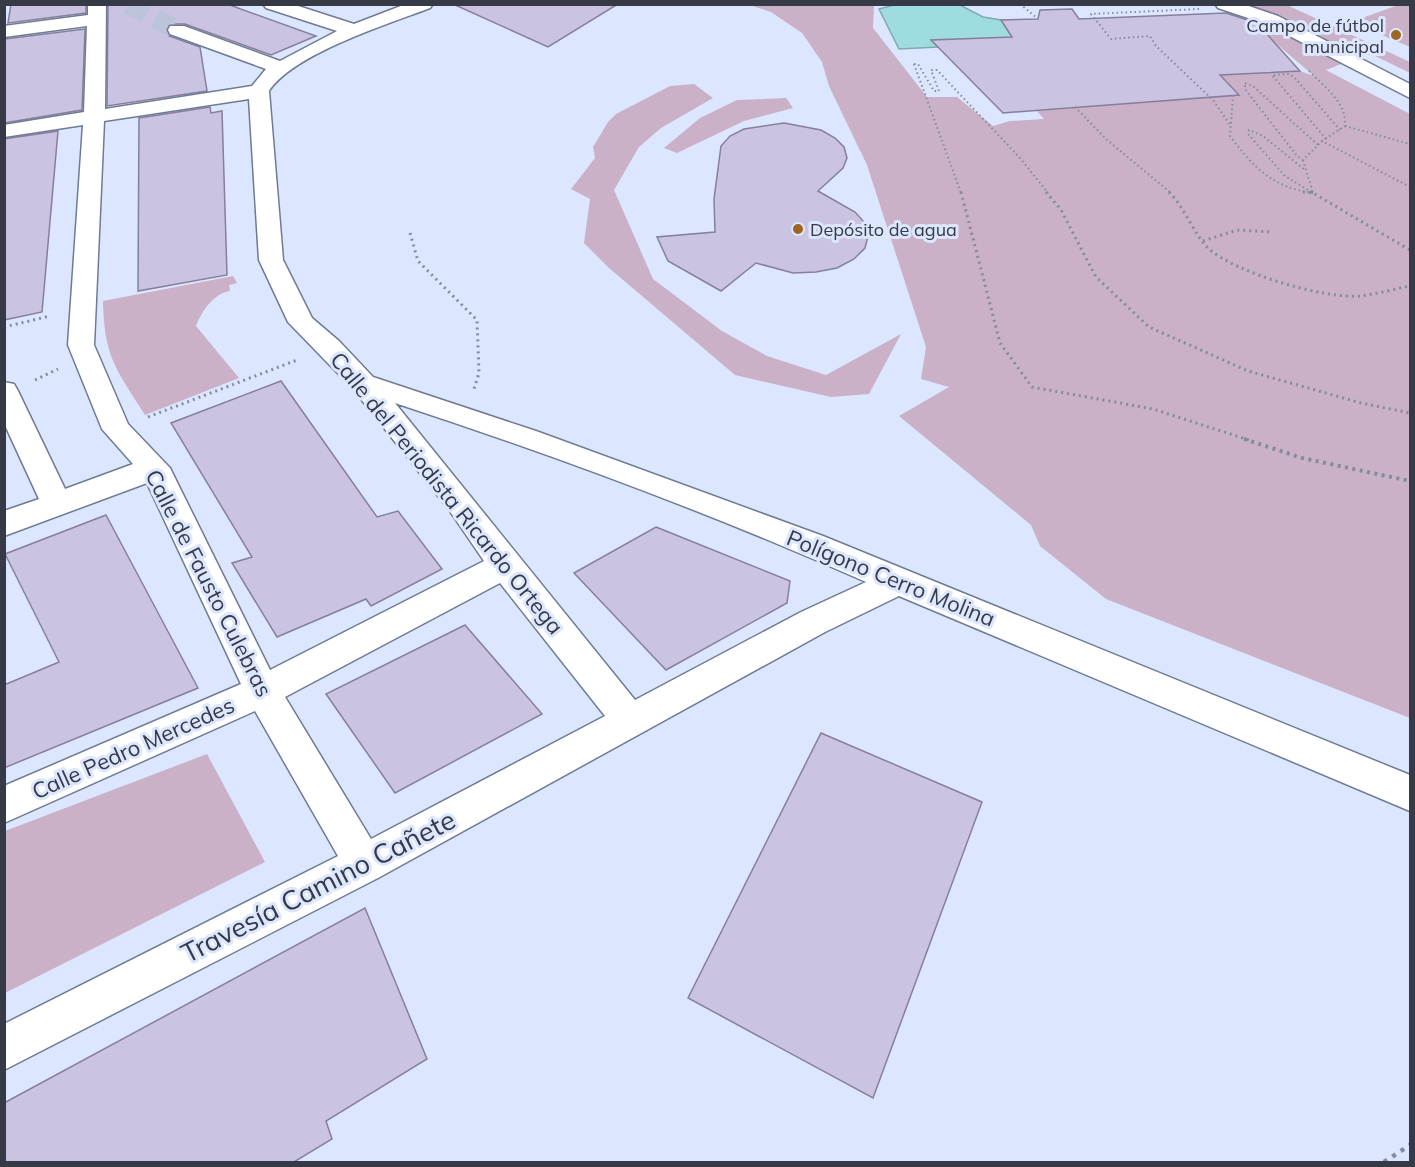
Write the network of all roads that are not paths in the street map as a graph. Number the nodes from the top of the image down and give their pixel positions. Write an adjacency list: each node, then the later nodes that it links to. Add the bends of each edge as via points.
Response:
1 (272, 4): 6 (street)
2 (424, 4): 6 (street)
3 (1228, 6): 10 (street, via 1272,20)
4 (96, 12): 7 (street); 11 (street, Calle de Fausto Culebras)
5 (177, 30): 8 (street)
6 (356, 31): 8 (street)
7 (4, 32)
8 (281, 68): 9 (street, via 269,76)
9 (260, 91): 11 (street); 13 (street, Calle del Periodista Ricardo Ortega, via 271,260 301,322)
10 (1410, 92)
11 (94, 116): 12 (street); 15 (street, Calle de Fausto Culebras, via 81,345 116,429)
12 (4, 130)
13 (363, 383): 18 (street, Calle del Periodista Ricardo Ortega, via 460,501); 19 (street, Polígono Cerro Molina, via 466,416 799,539)
14 (5, 392): 16 (street)
15 (155, 468): 16 (street); 20 (street, Calle de Fausto Culebras)
16 (57, 505): 17 (street)
17 (4, 524)
18 (505, 565): 20 (street, Calle Pedro Mercedes); 21 (street, Calle del Periodista Ricardo Ortega)
19 (896, 583): 21 (street, Travesía Camino Cañete, via 813,622); 22 (street, Polígono Cerro Molina, via 929,593)
20 (262, 691): 23 (street, Calle Pedro Mercedes); 24 (street, Calle de Fausto Culebras)
21 (630, 720): 24 (street, Travesía Camino Cañete)
22 (1410, 793)
23 (4, 805)
24 (364, 864): 25 (street, Travesía Camino Cañete)
25 (4, 1048)

